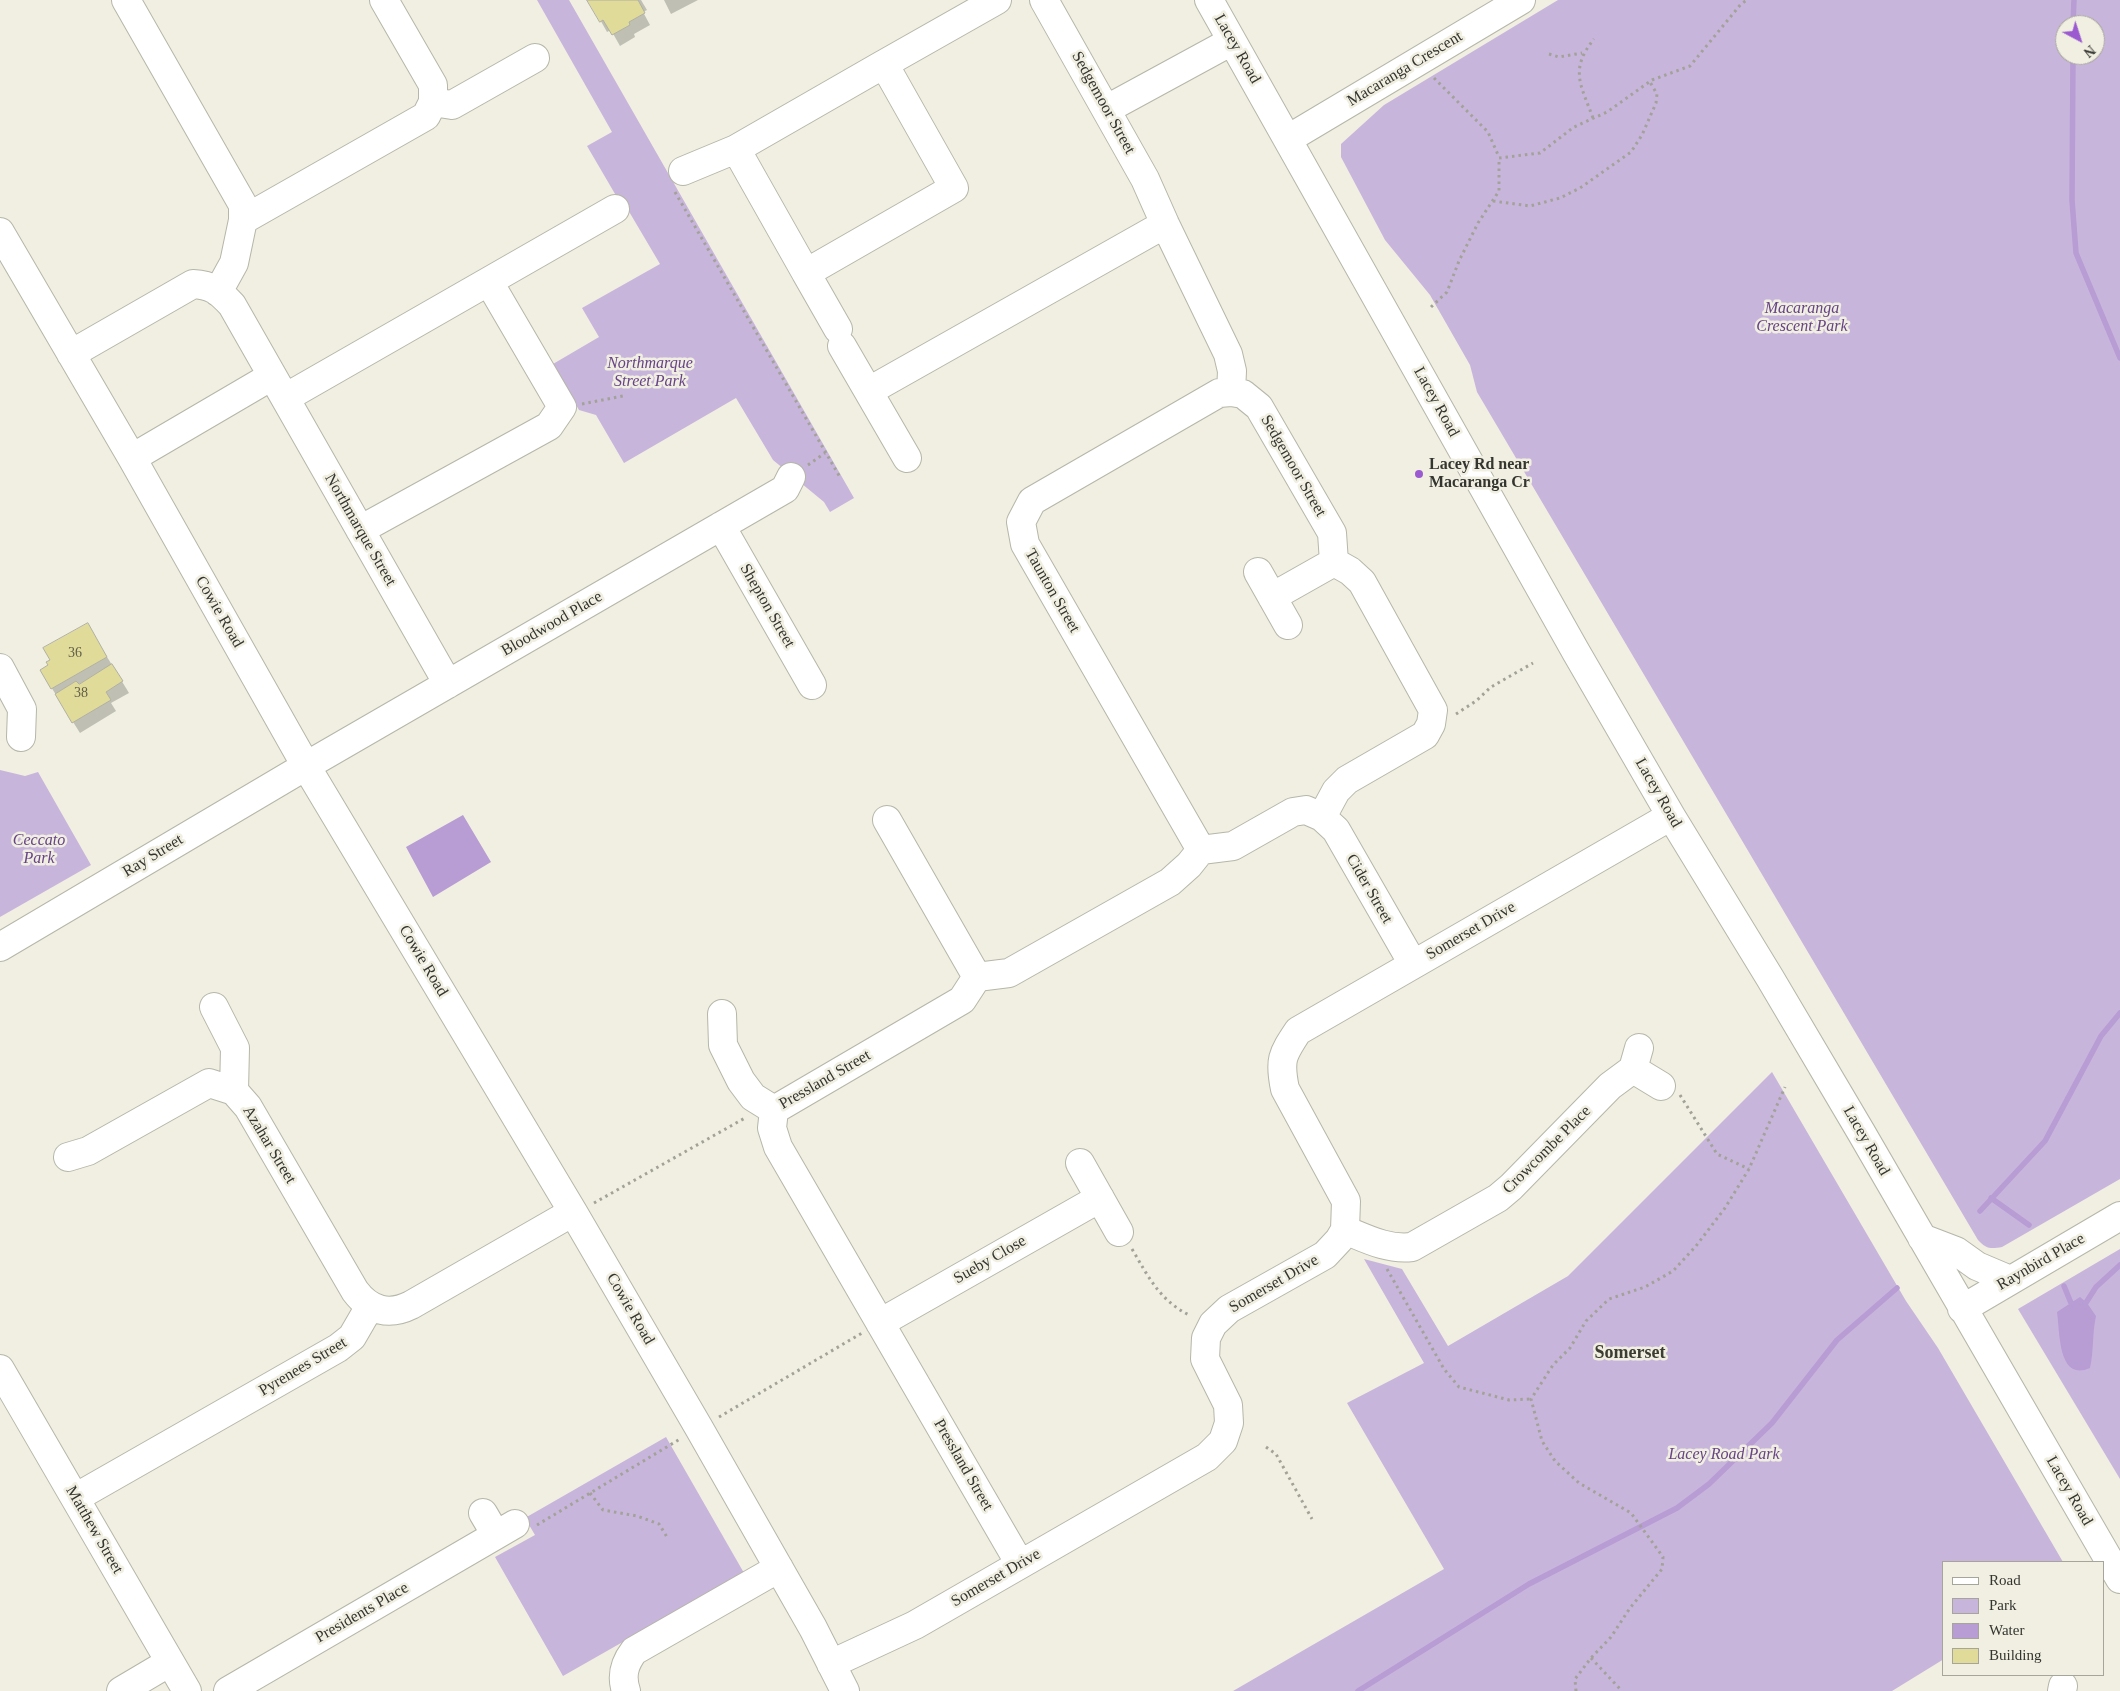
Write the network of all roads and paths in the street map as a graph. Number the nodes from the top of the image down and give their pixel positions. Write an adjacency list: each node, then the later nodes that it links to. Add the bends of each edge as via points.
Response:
1 (126, 0): 25 (street, via 242,205)
2 (384, 0): 16 (street, via 433,85)
3 (997, 0): 14 (street)
4 (1044, 0): 17 (street, Sedgemoor Street)
5 (1209, 0): 9 (street, Lacey Road)
6 (1522, 0): 13 (street, Macaranga Crescent)
7 (1746, 0): 15 (path, via 1690,66)
8 (1594, 39): 10 (path)
9 (1232, 40): 17 (street); 19 (street, Lacey Road)
10 (1582, 53): 11 (path, via 1559,57); 18 (path, via 1579,65 1581,85)
11 (1549, 54)
12 (535, 58): 16 (street, via 452,106)
13 (1418, 62): 19 (street, Macaranga Crescent); 21 (path, via 1488,132)
14 (884, 64): 20 (street); 28 (street, via 954,188)
15 (1650, 81): 18 (path); 23 (path, via 1657,94 1656,103 1631,152 1560,198 1530,206)
16 (433, 102): 25 (street, via 426,116)
17 (1107, 108): 26 (street, Sedgemoor Street)
18 (1594, 118): 21 (path, via 1574,127 1540,153)
19 (1288, 138): 55 (street, Lacey Road)
20 (736, 150): 22 (street); 28 (street)
21 (1499, 158): 23 (path, via 1499,191)
22 (683, 170): 41 (path, via 667,178)
23 (1493, 201): 31 (path, via 1478,223 1447,292)
24 (615, 209): 29 (street)
25 (243, 220): 30 (street, via 234,263)
26 (1165, 224): 34 (street); 35 (street, Sedgemoor Street, via 1228,354 1232,370)
27 (0, 232): 32 (street, Cowie Road)
28 (806, 273): 34 (street)
29 (488, 282): 33 (street); 37 (street)
30 (218, 292): 32 (street, Northmarque Street, via 208,285 193,284); 33 (street, Northmarque Street, via 232,305)
31 (1431, 307)
32 (71, 354): 38 (street, Cowie Road)
33 (279, 387): 38 (street); 43 (street, Northmarque Street)
34 (868, 391): 39 (street)
35 (1231, 392): 44 (street, Sedgemoor Street, via 1243,394 1259,407 1332,533); 58 (street, Taunton Street, via 1219,393 1032,501 1021,522 1025,544)
36 (624, 396): 37 (path)
37 (562, 408): 43 (street, via 549,426)
38 (132, 458): 54 (street, Cowie Road)
39 (907, 458)
40 (791, 478): 42 (street, Bloodwood Place, via 786,489)
41 (841, 479)
42 (721, 526): 50 (street, Bloodwood Place); 51 (street, Shepton Street)
43 (360, 530): 50 (street, Northmarque Street)
44 (1334, 562): 46 (street); 56 (street, via 1362,582 1433,710 1425,735 1347,780 1336,791)
45 (1258, 572): 46 (street)
46 (1272, 597): 47 (street)
47 (1288, 625)
48 (1533, 663): 52 (path, via 1491,687)
49 (0, 668): 53 (street, via 22,709)
50 (448, 684): 54 (street, Bloodwood Place)
51 (812, 685)
52 (1455, 715)
53 (21, 737)
54 (306, 766): 59 (street, Ray Street); 72 (street, Cowie Road)
55 (1671, 816): 60 (street, Somerset Drive); 76 (street, Lacey Road)
56 (1322, 817): 58 (street, via 1306,810 1293,812 1233,846); 60 (street, Cider Street, via 1336,830)
57 (887, 820): 61 (street)
58 (1201, 850): 61 (street, via 1170,882 1018,969)
59 (0, 947)
60 (1413, 964): 74 (street, Somerset Drive, via 1298,1031 1285,1050 1281,1068 1285,1089 1346,1201)
61 (977, 977): 67 (street, Pressland Street, via 962,1000)
62 (214, 1007): 66 (street, via 235,1048)
63 (722, 1014): 67 (street, via 722,1045 741,1081 753,1097)
64 (1661, 1086): 70 (path, via 1681,1096 1718,1154); 74 (street, Crowcombe Place, via 1636,1058 1498,1198 1412,1247 1399,1249)
65 (1785, 1087): 70 (path)
66 (234, 1091): 68 (street, Azahar Street, via 209,1083 88,1151); 79 (street, Azahar Street, via 248,1107 355,1292)
67 (774, 1110): 72 (path, via 763,1116 741,1118); 81 (street, Pressland Street, via 772,1128 778,1147)
68 (68, 1157)
69 (1080, 1163): 71 (street)
70 (1749, 1169): 84 (path, via 1725,1208 1673,1271 1645,1286 1609,1299 1586,1321)
71 (1100, 1198): 75 (street); 81 (street, Sueby Close)
72 (582, 1208): 79 (street, via 403,1309 390,1312); 94 (street, Cowie Road)
73 (2120, 1216): 78 (street, Raynbird Place)
74 (1345, 1230): 82 (street, Somerset Drive, via 1325,1255 1229,1309)
75 (1118, 1232): 82 (path, via 1129,1243 1153,1285 1175,1308)
76 (1922, 1238): 78 (street, via 1956,1251 1977,1266); 80 (street, Lacey Road)
77 (1384, 1263): 84 (path, via 1444,1369 1459,1387 1509,1400)
78 (2010, 1280): 80 (street, Raynbird Place)
79 (370, 1306): 89 (street, Pyrenees Street, via 352,1337 338,1348)
80 (1962, 1309): 95 (street, Lacey Road)
81 (880, 1323): 85 (path); 93 (street, Pressland Street)
82 (1213, 1324): 93 (street, Somerset Drive, via 1206,1338 1206,1359 1228,1405 1229,1423 1223,1441 1207,1458)
83 (0, 1369): 89 (street, Matthew Street)
84 (1531, 1399): 96 (path, via 1542,1441 1555,1461 1579,1483 1630,1513 1663,1557 1662,1569 1611,1637)
85 (714, 1419)
86 (687, 1435): 88 (path)
87 (1266, 1447): 90 (path, via 1276,1454)
88 (590, 1493): 91 (path, via 527,1531); 92 (path, via 603,1510 659,1524)
89 (75, 1498): 97 (street, Matthew Street)
90 (1312, 1519)
91 (498, 1524): 101 (street, Presidents Place)
92 (667, 1537)
93 (1020, 1564): 98 (street, Somerset Drive, via 893,1637)
94 (779, 1568): 98 (street, Cowie Road); 102 (street, via 634,1651 623,1674)
95 (2120, 1579)
96 (1591, 1658): 104 (path, via 1575,1679); 105 (path)
97 (170, 1662): 99 (street); 100 (street, Matthew Street)
98 (831, 1664): 103 (street, Cowie Road)
99 (121, 1691)
100 (187, 1691)
101 (228, 1691)
102 (626, 1691)
103 (845, 1691)
104 (1576, 1691)
105 (1622, 1691)

